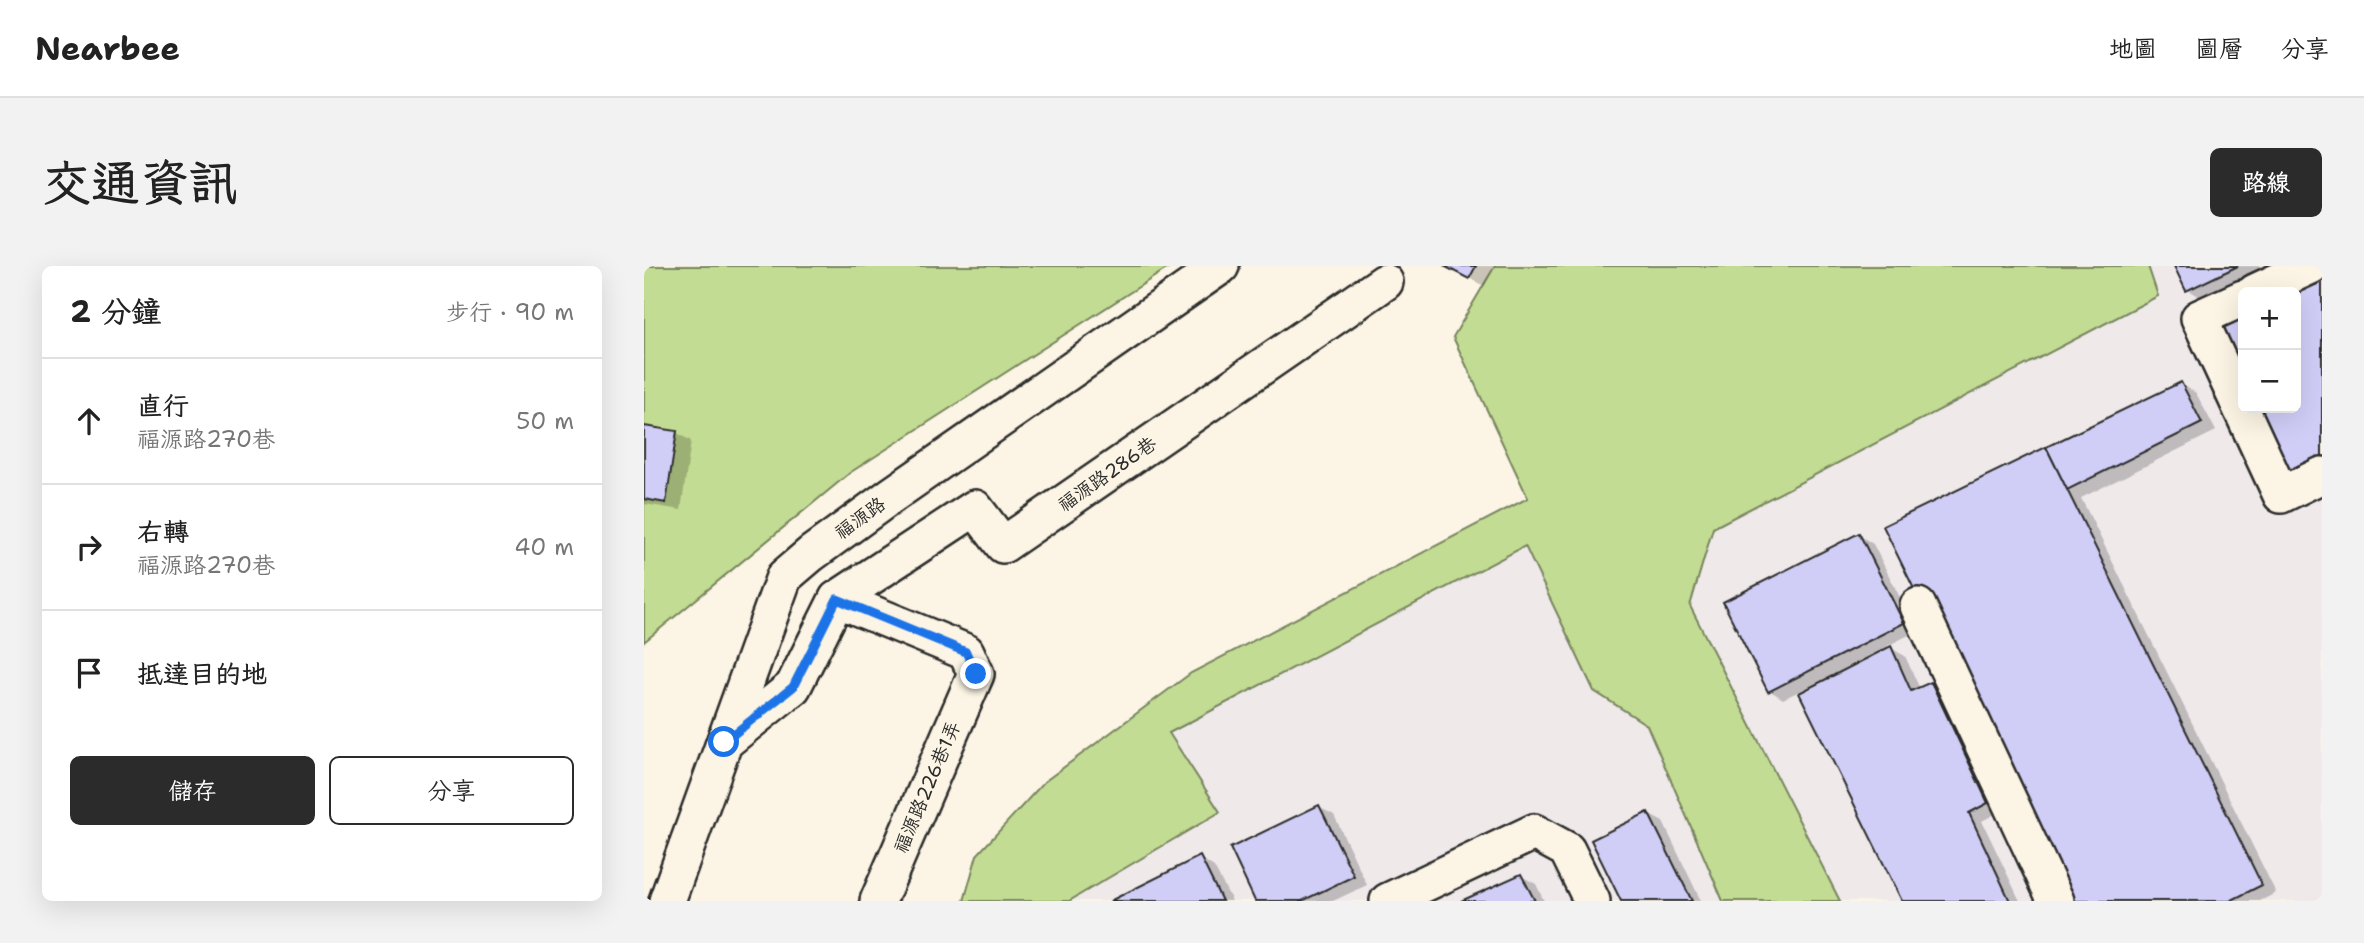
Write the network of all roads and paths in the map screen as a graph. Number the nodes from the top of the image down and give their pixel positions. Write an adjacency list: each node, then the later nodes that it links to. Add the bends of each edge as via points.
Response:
1 (1221, 266): 9 (street, 福源路, via 892,495 784,577)
2 (2311, 266): 4 (street)
3 (1385, 282): 7 (street, 福源路286巷, via 1003,545 975,508)
4 (2266, 287)
5 (2238, 300): 6 (street, via 2199,318 2281,495)
6 (2322, 475)
7 (837, 599): 9 (street, via 793,687); 11 (street, 福源路226巷1弄, via 966,652 976,674)
8 (1918, 606): 14 (street)
9 (724, 742): 10 (street, 福源路)
10 (667, 901)
11 (878, 901)
12 (1388, 901): 13 (street, via 1534,832 1567,850)
13 (1592, 901)
14 (2056, 901)

